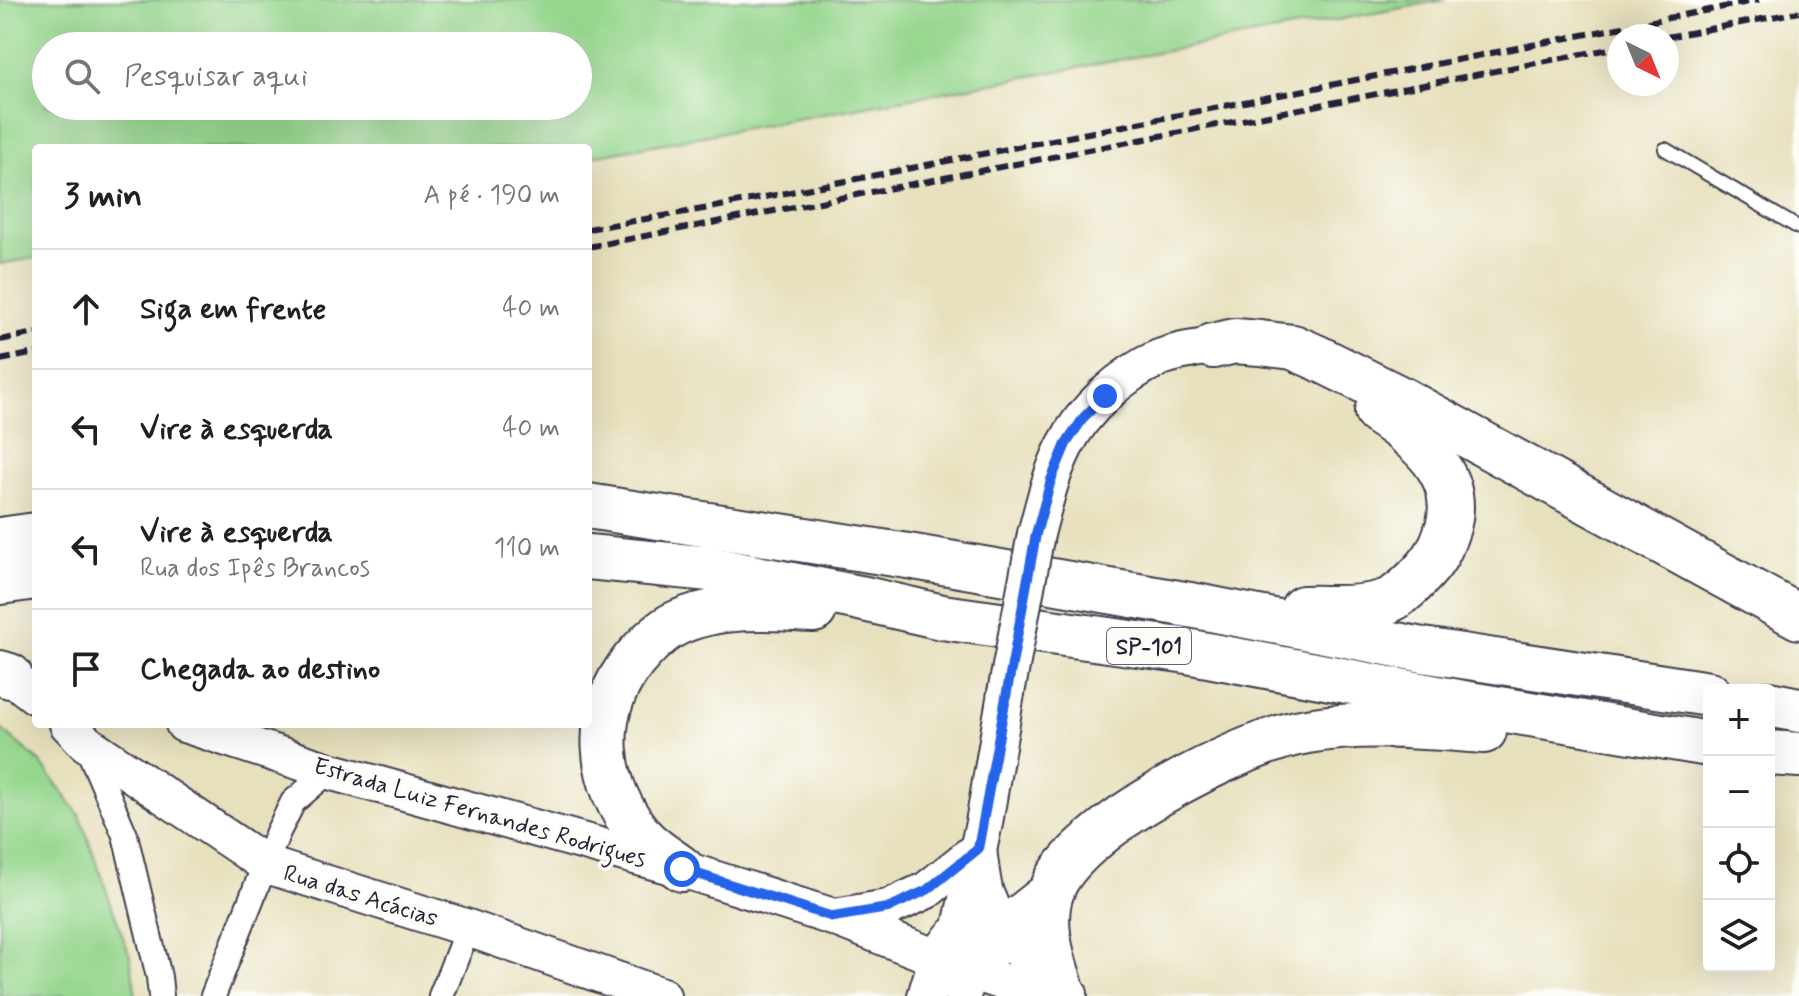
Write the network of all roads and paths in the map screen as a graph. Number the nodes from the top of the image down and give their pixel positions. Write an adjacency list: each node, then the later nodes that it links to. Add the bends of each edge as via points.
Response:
1 (1665, 149): 2 (lane)
2 (1799, 228)
3 (1213, 346): 10 (highway, via 1323,379 1394,422 1438,466 1449,486 1450,518 1440,553 1390,600 1356,609); 12 (highway, via 1260,343 1293,347 1318,358); 23 (street, bridge, via 1157,359 1131,375 1084,417 1061,456 1036,534)
4 (592, 507): 10 (highway, SP-101)
5 (32, 536): 6 (highway)
6 (0, 540)
7 (592, 557): 11 (highway, SP-101, via 710,569)
8 (32, 578): 9 (highway)
9 (0, 582)
10 (1201, 607): 13 (highway, SP-101, via 1423,650)
11 (942, 617): 18 (highway, SP-101, via 1181,650); 25 (highway, via 742,609 674,625 645,647 623,673 610,700 603,735 606,773 641,838)
12 (1799, 617)
13 (1703, 693)
14 (1775, 705): 15 (highway)
15 (1799, 710)
16 (196, 728): 22 (street, Estrada Luiz Fernandes Rodrigues)
17 (77, 734): 24 (street, Rua das Acácias); 32 (street, via 125,835)
18 (1703, 745)
19 (1703, 746): 26 (highway, via 1401,725 1304,731 1191,775 1137,807 1085,846)
20 (1775, 753): 21 (highway)
21 (1799, 755)
22 (329, 771): 24 (street, via 293,802); 25 (street, Estrada Luiz Fernandes Rodrigues)
23 (978, 849): 27 (street, via 927,890 888,908); 28 (street, via 985,891)
24 (267, 865): 29 (street, Rua das Acácias); 33 (street)
25 (682, 869): 27 (street, Estrada Luiz Fernandes Rodrigues)
26 (1051, 893): 28 (highway); 31 (highway, via 1050,947)
27 (833, 917): 30 (street, Estrada Luiz Fernandes Rodrigues)
28 (983, 927): 30 (highway); 31 (street)
29 (468, 928): 34 (street); 35 (street, Rua das Acácias)
30 (957, 974): 31 (street, Estrada Luiz Fernandes Rodrigues); 36 (street)
31 (1060, 994)
32 (161, 996)
33 (213, 996)
34 (441, 996)
35 (659, 996)
36 (926, 996)

